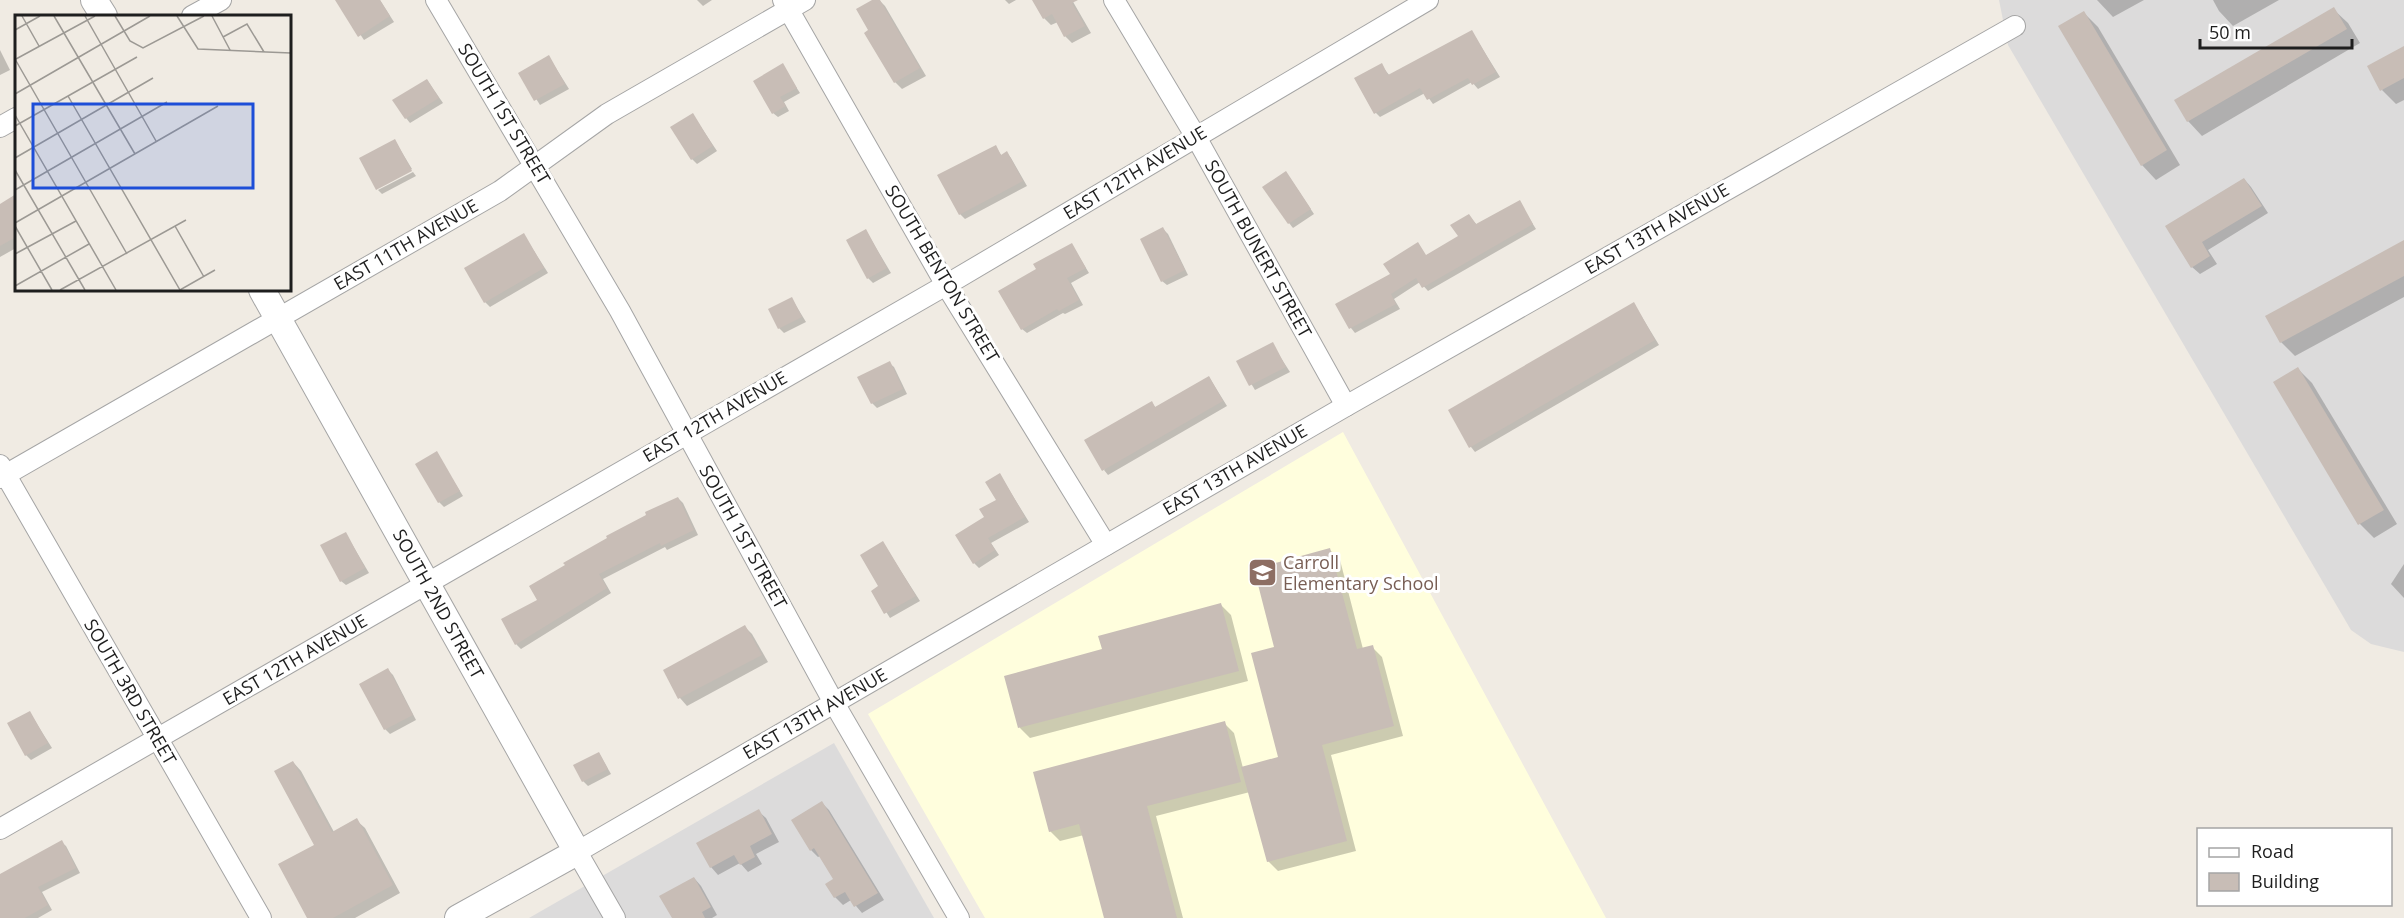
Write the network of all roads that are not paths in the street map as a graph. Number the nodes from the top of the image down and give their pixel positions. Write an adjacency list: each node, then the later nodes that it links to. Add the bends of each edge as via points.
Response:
1 (94, 0): 7 (street)
2 (221, 0): 8 (street)
3 (436, 0): 13 (street, SOUTH 1ST STREET)
4 (1114, 0): 12 (street, SOUTH BUNERT STREET)
5 (1428, 0): 12 (street, EAST 12TH AVENUE)
6 (792, 3): 13 (street, EAST 11TH AVENUE, via 607,114); 14 (street, SOUTH BENTON STREET)
7 (103, 15)
8 (194, 15)
9 (2015, 26): 17 (street, EAST 13TH AVENUE)
10 (15, 119): 11 (street)
11 (0, 127)
12 (1196, 137): 14 (street, EAST 12TH AVENUE); 17 (street, SOUTH BUNERT STREET)
13 (535, 165): 16 (street, EAST 11TH AVENUE, via 500,191); 18 (street, SOUTH 1ST STREET)
14 (946, 285): 18 (street, EAST 12TH AVENUE); 20 (street, SOUTH BENTON STREET)
15 (263, 291): 16 (street, SOUTH 2ND STREET)
16 (279, 319): 19 (street, EAST 11TH AVENUE); 21 (street, SOUTH 2ND STREET)
17 (1346, 406): 20 (street, EAST 13TH AVENUE)
18 (686, 434): 21 (street, EAST 12TH AVENUE); 22 (street, SOUTH 1ST STREET)
19 (2, 473): 23 (street, SOUTH 3RD STREET)
20 (1106, 545): 22 (street, EAST 13TH AVENUE)
21 (427, 584): 23 (street, EAST 12TH AVENUE); 25 (street, SOUTH 2ND STREET)
22 (834, 703): 25 (street, EAST 13TH AVENUE); 29 (street, SOUTH 1ST STREET)
23 (158, 739): 24 (street, EAST 12TH AVENUE); 26 (street, SOUTH 3RD STREET)
24 (0, 829)
25 (577, 852): 27 (street, EAST 13TH AVENUE); 28 (street, SOUTH 2ND STREET)
26 (261, 918)
27 (458, 918)
28 (615, 918)
29 (959, 918)

